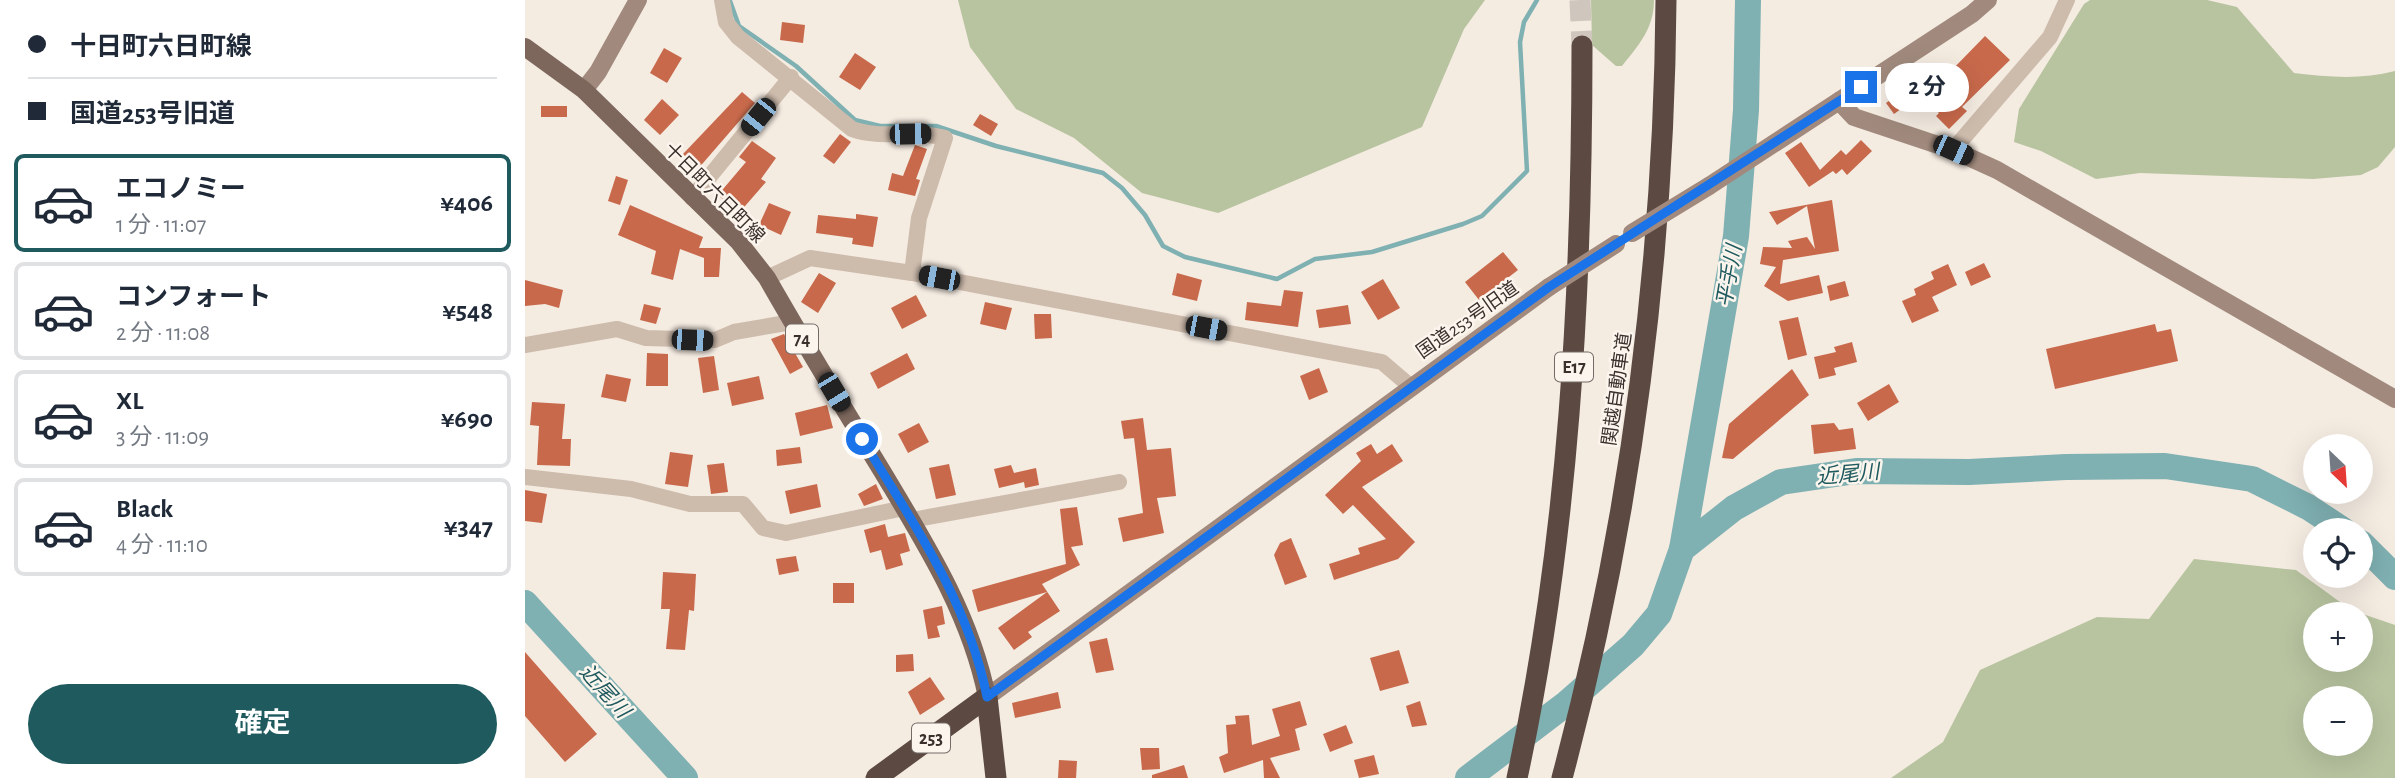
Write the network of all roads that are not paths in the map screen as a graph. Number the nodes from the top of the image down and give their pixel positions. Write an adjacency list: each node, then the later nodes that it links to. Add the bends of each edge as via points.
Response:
1 (638, 0): 9 (street)
2 (722, 0): 8 (street, via 726,22 738,37)
3 (1666, 0): 26 (highway, 関越自動車道, via 1661,184 1645,351 1596,635)
4 (1988, 0): 10 (street, 国道253号旧道)
5 (2067, 0): 11 (street, via 2050,37)
6 (525, 47): 9 (main road, 十日町六日町線 / 74)
7 (1582, 47): 23 (highway, E17, via 1574,363 1554,555)
8 (791, 77): 12 (street); 13 (street, via 852,129 869,135 945,138 919,218)
9 (584, 90): 12 (main road, 十日町六日町線 / 74)
10 (1839, 102): 11 (street, via 1854,117); 17 (street, 国道253号旧道, bridge, via 1549,287)
11 (1953, 150): 18 (street, via 1997,170)
12 (692, 198): 14 (main road, 十日町六日町線 / 74, via 738,241)
13 (912, 273): 14 (street, via 810,258); 17 (street, via 1382,362)
14 (767, 278): 15 (main road, 十日町六日町線 / 74)
15 (792, 322): 16 (street, via 715,340 646,338 617,329); 21 (main road, 十日町六日町線 / 74)
16 (525, 345)
17 (1410, 386): 22 (street, 国道253号旧道)
18 (2395, 400)
19 (525, 477): 21 (street, via 631,489 690,504 743,504 763,528 786,533)
20 (1119, 482): 21 (street)
21 (908, 514): 22 (main road, 十日町六日町線 / 74, via 937,560 968,628)
22 (987, 697): 24 (highway, 253); 25 (highway)
23 (1519, 771)
24 (876, 778)
25 (996, 778)
26 (1562, 778)

